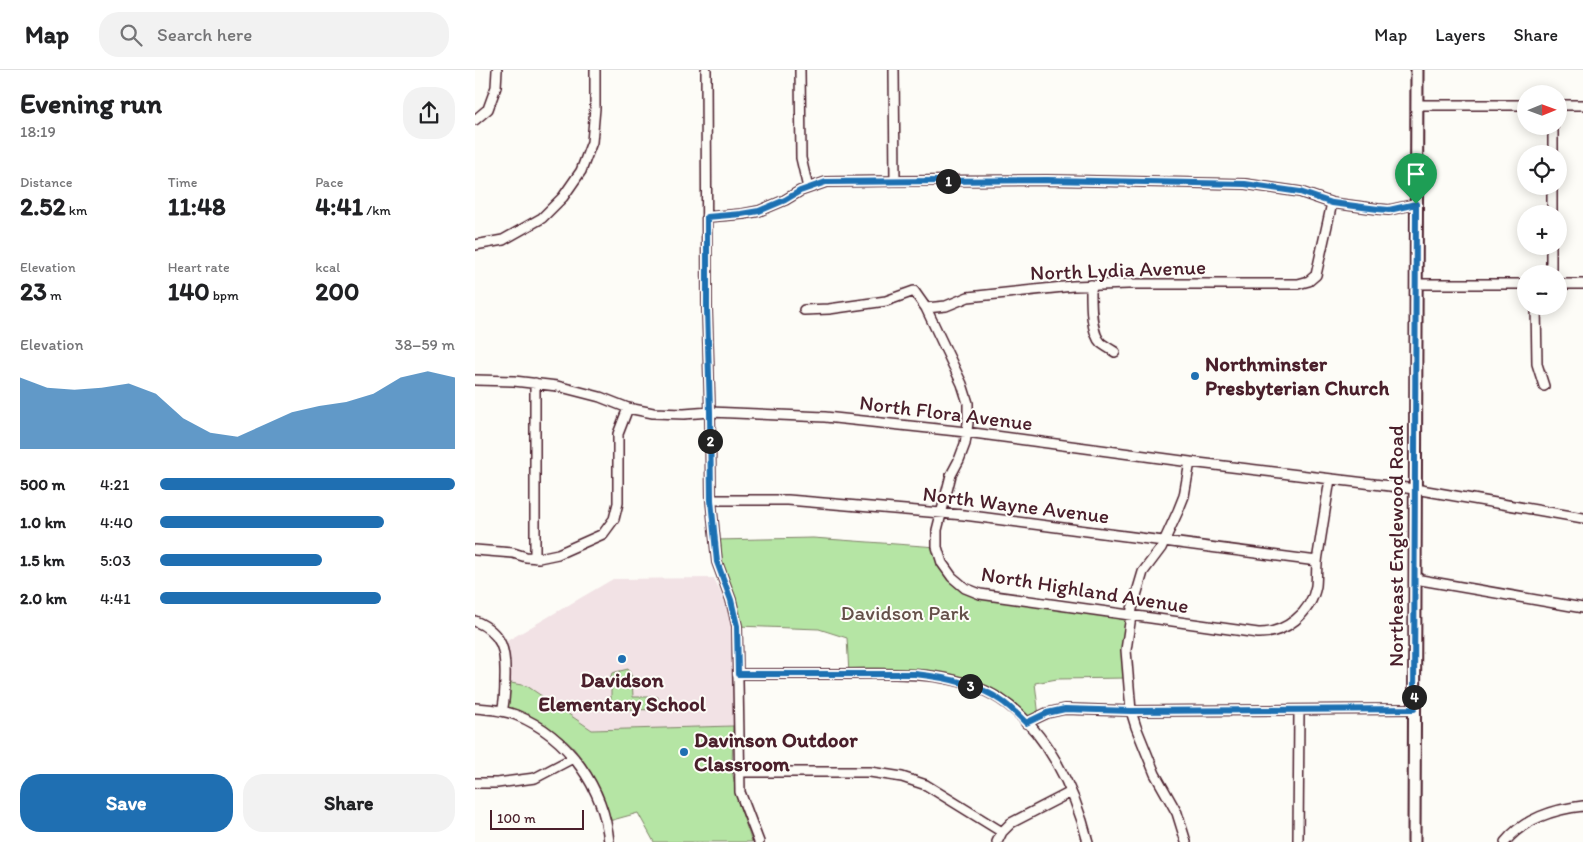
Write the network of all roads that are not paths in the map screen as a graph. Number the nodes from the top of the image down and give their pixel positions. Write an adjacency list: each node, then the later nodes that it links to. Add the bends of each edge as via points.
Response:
1 (497, 70): 11 (street, via 489,109)
2 (595, 70): 17 (street, via 592,142 581,171 563,197 542,218 503,240)
3 (706, 70): 16 (street)
4 (800, 70): 13 (street, via 801,158)
5 (894, 70): 12 (street)
6 (1417, 70): 7 (main road, Northeast Englewood Road)
7 (1417, 105): 8 (street); 15 (main road, Northeast Englewood Road)
8 (1517, 105)
9 (1567, 105): 10 (street)
10 (1583, 105)
11 (475, 120)
12 (895, 181): 13 (street, via 826,182); 14 (street, via 1245,184 1300,192)
13 (807, 188): 16 (street, via 759,211)
14 (1332, 203): 15 (street, via 1389,210); 22 (street, North Lydia Avenue, via 1317,271 1312,279 1298,284)
15 (1416, 204): 18 (main road, Northeast Englewood Road)
16 (707, 217): 31 (street)
17 (475, 244)
18 (1416, 284): 19 (street); 35 (main road, Northeast Englewood Road)
19 (1517, 284)
20 (1567, 284): 21 (street)
21 (1583, 284)
22 (1091, 285): 23 (street, North Lydia Avenue, via 1000,293); 26 (street, via 1091,313 1100,342)
23 (925, 308): 24 (street, North Highland Avenue, via 915,291 886,301); 32 (street, North Highland Avenue, via 965,391)
24 (804, 310)
25 (1536, 315): 29 (street, via 1537,364)
26 (1115, 352)
27 (475, 380): 28 (street, North Flora Avenue)
28 (535, 383): 30 (street, North Flora Avenue, via 581,392); 41 (street)
29 (1544, 386)
30 (628, 408): 31 (street, North Flora Avenue, via 669,414); 41 (street, via 617,442 618,503 614,519 603,534 558,554)
31 (710, 412): 32 (street, North Flora Avenue, via 825,416); 36 (street)
32 (966, 432): 33 (street, North Flora Avenue); 37 (street, North Highland Avenue, via 963,452 951,475)
33 (1190, 462): 34 (street, North Flora Avenue); 39 (street, via 1184,496)
34 (1331, 479): 35 (street, North Flora Avenue); 42 (street)
35 (1415, 489): 38 (street); 43 (main road, Northeast Englewood Road)
36 (711, 500): 37 (street, North Wayne Avenue, via 788,500); 47 (street, via 717,562 737,626)
37 (943, 513): 39 (street, North Wayne Avenue); 45 (street, North Highland Avenue, via 937,538 939,555 947,570 965,588 988,596)
38 (1583, 518)
39 (1165, 540): 42 (street, North Wayne Avenue); 45 (street, via 1143,572)
40 (475, 550): 41 (street)
41 (535, 558)
42 (1317, 561): 45 (street, North Highland Avenue, via 1316,587 1311,601 1302,614 1272,632 1258,633)
43 (1415, 579): 44 (street); 49 (main road, Northeast Englewood Road)
44 (1583, 608)
45 (1131, 615): 51 (street, via 1126,662)
46 (475, 621): 50 (street, via 492,631 504,652)
47 (738, 674): 53 (street, via 930,675 995,697); 55 (street)
48 (475, 708): 50 (street)
49 (1414, 709): 52 (street); 66 (main road, Northeast Englewood Road)
50 (502, 711): 54 (street, via 517,715 545,732)
51 (1131, 711): 52 (street); 53 (street, via 1065,709); 64 (street, via 1139,739 1177,813)
52 (1299, 711): 65 (street)
53 (1026, 723): 57 (street, via 1049,750)
54 (573, 758): 56 (street, via 535,778); 60 (street, via 598,796 606,818)
55 (739, 772): 59 (street, via 869,772 902,777 926,785); 61 (street, via 741,792)
56 (475, 783)
57 (1071, 792): 59 (street, via 1011,823); 63 (street)
58 (1583, 806): 67 (street, via 1560,810 1532,821 1517,829)
59 (1002, 832): 62 (street)
60 (609, 842)
61 (759, 842)
62 (997, 842)
63 (1088, 842)
64 (1186, 842)
65 (1298, 842)
66 (1414, 842)
67 (1505, 842)

